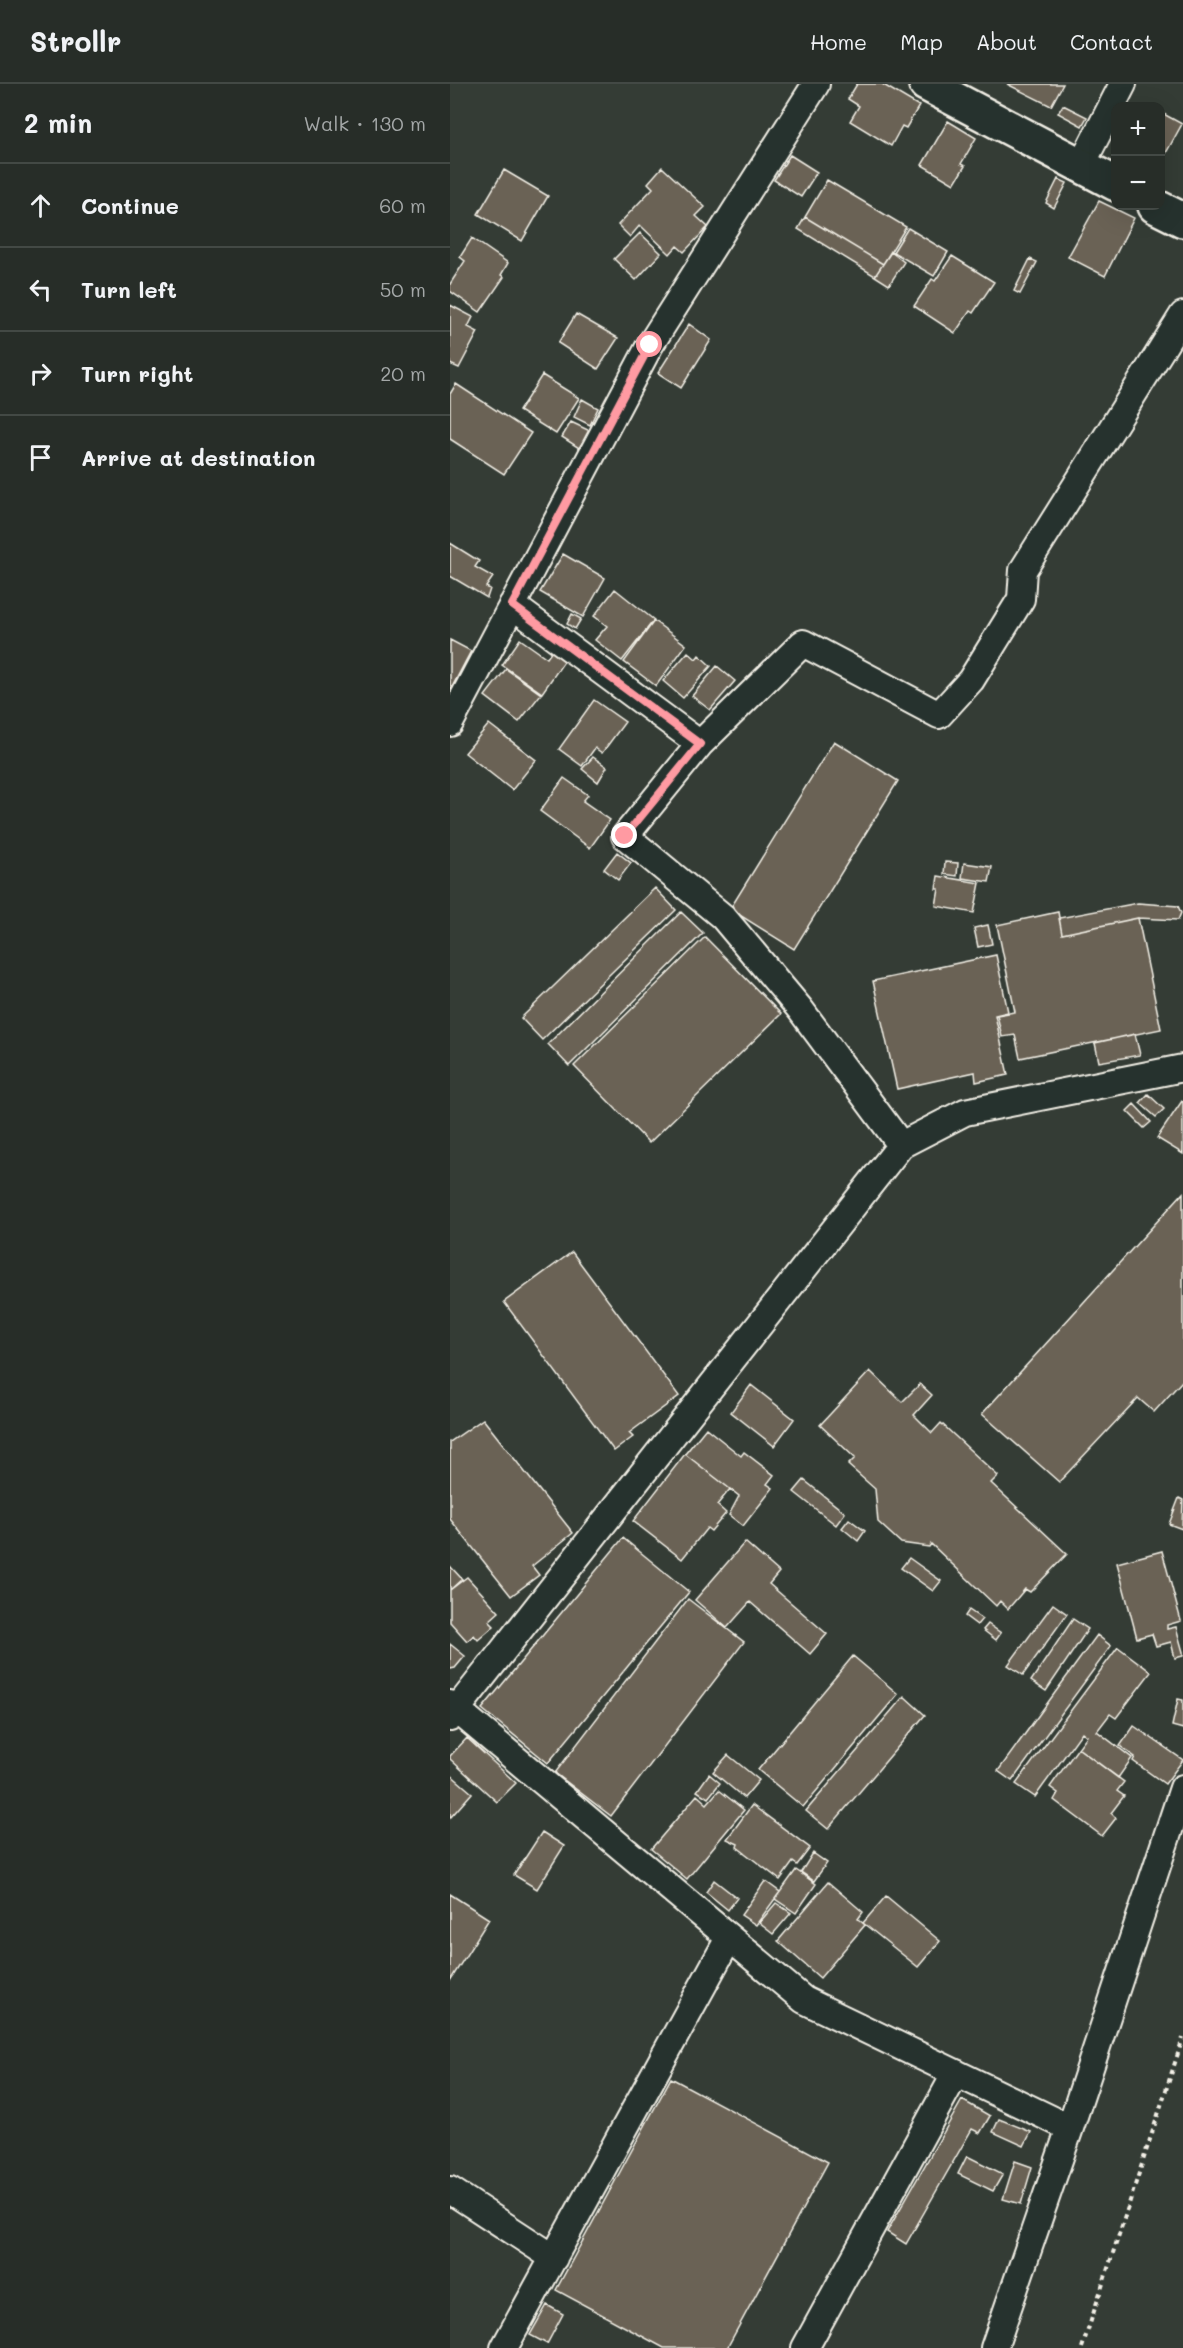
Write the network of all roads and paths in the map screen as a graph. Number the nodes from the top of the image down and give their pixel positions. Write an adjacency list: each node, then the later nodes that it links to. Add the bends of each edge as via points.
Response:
1 (816, 84): 9 (street, via 650,345)
2 (926, 84): 4 (street)
3 (1122, 84): 4 (street)
4 (1081, 166): 5 (street)
5 (1111, 181)
6 (1163, 210): 7 (street)
7 (1183, 220)
8 (1183, 315): 11 (street, via 1023,570 1021,599 971,680 939,715 803,643)
9 (512, 605): 10 (street); 11 (street)
10 (450, 723)
11 (700, 744): 13 (street, via 625,836 723,917 800,1009)
12 (1183, 1068): 13 (street, via 965,1112)
13 (901, 1145): 14 (street)
14 (452, 1711): 16 (street)
15 (1183, 1788): 19 (street)
16 (729, 1938): 18 (street, via 804,2000); 21 (street)
17 (1183, 2038): 25 (path)
18 (956, 2073): 19 (street); 23 (street)
19 (1070, 2128): 24 (street)
20 (450, 2190): 21 (street)
21 (554, 2258): 22 (street)
22 (504, 2348)
23 (805, 2348)
24 (994, 2348)
25 (1082, 2348)

